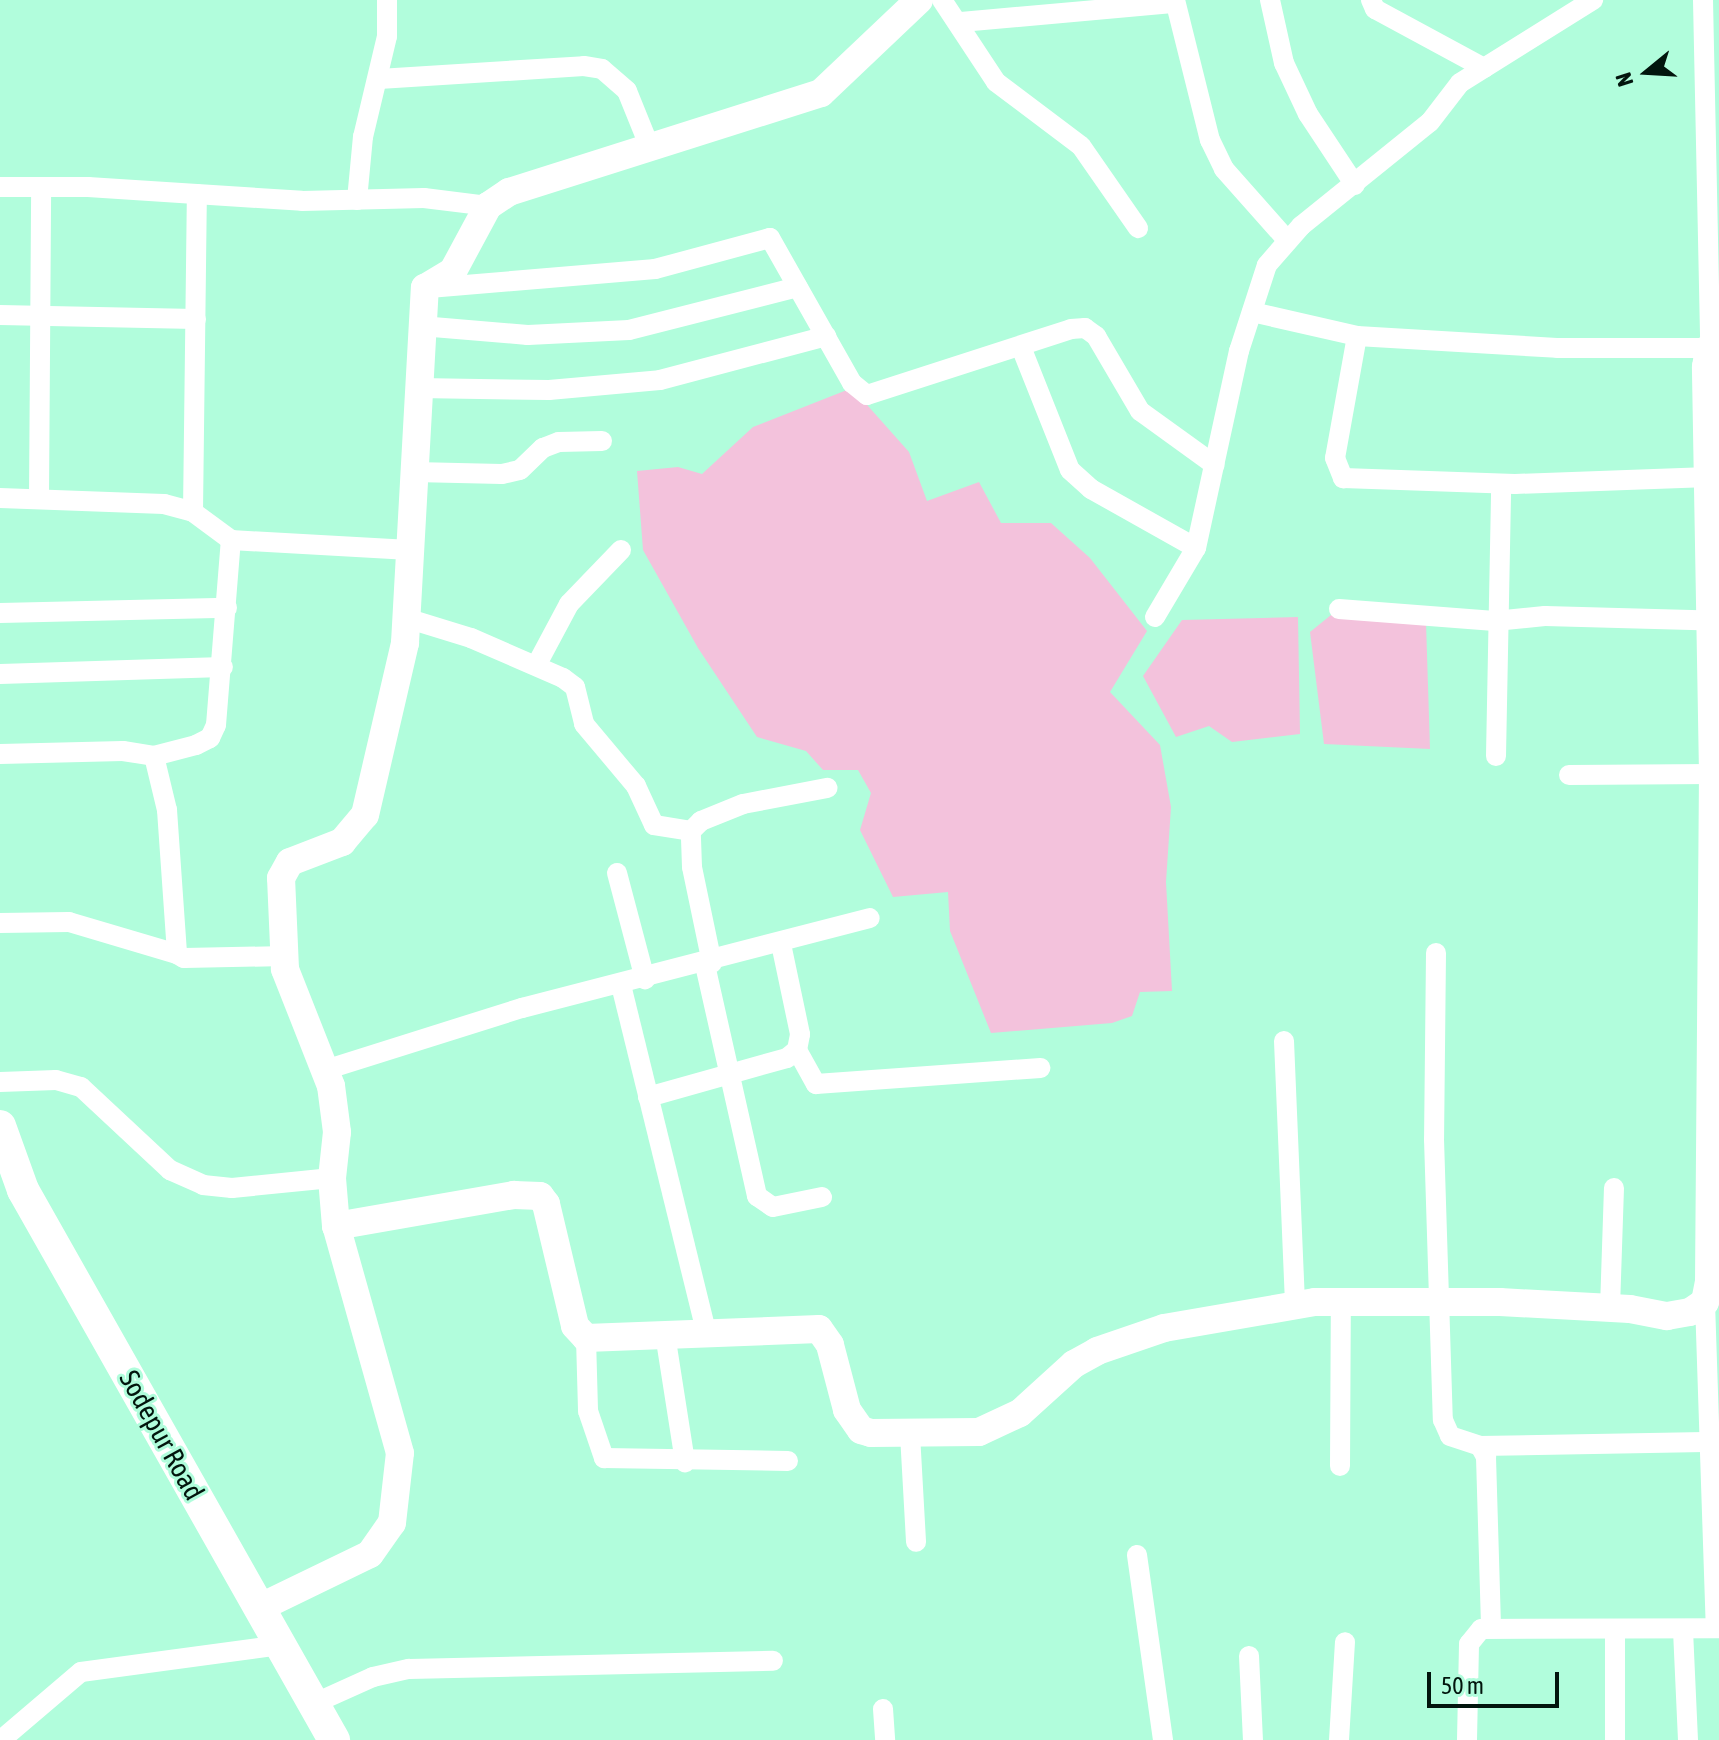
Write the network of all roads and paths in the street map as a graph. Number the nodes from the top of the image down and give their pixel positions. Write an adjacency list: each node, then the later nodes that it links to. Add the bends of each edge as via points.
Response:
1 (387, 0): 11 (street)
2 (919, 0): 12 (street, via 821,93)
3 (942, 0): 9 (street)
4 (1270, 0): 13 (street, via 1284,63 1308,114)
5 (1371, 0): 10 (street, via 1375,9)
6 (1593, 0): 10 (street)
7 (1703, 0): 30 (street)
8 (1175, 2): 9 (street); 20 (street, via 1210,140 1224,169)
9 (961, 22): 19 (street, via 996,82 1081,146)
10 (1484, 68): 13 (street, via 1460,83 1430,122)
11 (379, 79): 12 (street, via 602,69 627,91); 17 (street, via 363,137)
12 (650, 148): 18 (street, via 509,192)
13 (1355, 185): 20 (street)
14 (0, 187): 15 (street)
15 (41, 187): 16 (street); 25 (street)
16 (197, 194): 17 (street); 26 (street)
17 (357, 200): 18 (street, via 424,198)
18 (488, 206): 22 (street, via 465,256)
19 (1138, 228)
20 (1288, 241): 23 (street, via 1267,265)
21 (798, 287): 22 (street, via 776,244 762,238 655,269); 27 (street, via 629,330 528,335); 28 (street)
22 (425, 288): 27 (street)
23 (1252, 312): 29 (street); 34 (street)
24 (0, 315): 25 (street)
25 (39, 316): 26 (street); 38 (street)
26 (196, 319): 40 (street)
27 (421, 326): 32 (street)
28 (826, 336): 31 (street, via 852,383 867,395); 32 (street, via 660,380 549,390)
29 (1357, 336): 30 (street, via 1557,348); 37 (street, via 1335,458 1343,478)
30 (1713, 346): 35 (street)
31 (1021, 347): 34 (street, via 1085,328 1096,336 1140,411); 42 (street, via 1070,470 1091,489)
32 (418, 388): 36 (street)
33 (602, 441): 36 (street, via 559,442 543,448 520,470 502,474)
34 (1215, 465): 42 (street)
35 (1712, 468): 37 (street); 51 (street)
36 (414, 472): 43 (street)
37 (1501, 484): 50 (street)
38 (39, 497): 39 (street); 40 (street, via 164,504)
39 (0, 498)
40 (193, 512): 41 (street)
41 (239, 540): 43 (street); 45 (street)
42 (1196, 548): 48 (street)
43 (410, 550): 49 (street)
44 (621, 550): 52 (street, via 569,604)
45 (227, 608): 47 (street); 53 (street)
46 (1339, 609): 50 (street)
47 (0, 613)
48 (1155, 617)
49 (406, 618): 52 (street); 68 (street, via 365,815 342,842 290,862 281,878)
50 (1495, 621): 51 (street, via 1545,616); 57 (street)
51 (1715, 621): 60 (street)
52 (537, 664): 61 (street, via 575,687 584,724 636,786 654,825)
53 (223, 667): 54 (street); 56 (street, via 210,738)
54 (0, 674)
55 (0, 754): 56 (street, via 123,751)
56 (154, 756): 67 (street, via 167,810)
57 (1496, 756)
58 (1569, 775): 60 (street)
59 (827, 788): 61 (street, via 743,804 701,821)
60 (1715, 788): 72 (street)
61 (691, 831): 69 (street)
62 (617, 873): 70 (street)
63 (870, 918): 65 (street)
64 (0, 923): 67 (street, via 69,922)
65 (781, 944): 69 (street); 74 (street, via 800,1034)
66 (1436, 953): 87 (street, via 1434,1139)
67 (177, 954): 68 (street)
68 (285, 956): 76 (street)
69 (708, 964): 70 (street); 77 (street)
70 (645, 979): 71 (street)
71 (621, 985): 76 (street, via 522,1008); 79 (street)
72 (1716, 1000): 82 (street)
73 (1284, 1041): 90 (street)
74 (797, 1050): 75 (street, via 816,1084); 77 (street, via 787,1058)
75 (1040, 1068)
76 (325, 1070): 81 (street, via 337,1132)
77 (726, 1074): 79 (street); 85 (street, via 763,1205)
78 (0, 1082): 81 (street, via 56,1080 81,1087 170,1170 203,1185 232,1188)
79 (648, 1097): 92 (street)
80 (0, 1126): 84 (main road, Sodepur Road)
81 (332, 1178): 86 (street)
82 (1715, 1179): 89 (street)
83 (1614, 1188): 91 (street)
84 (12, 1191): 103 (main road, Sodepur Road)
85 (822, 1197)
86 (336, 1226): 94 (street, via 514,1195 540,1196 575,1326); 103 (street, via 400,1453 392,1523 370,1554)
87 (1441, 1301): 88 (street); 91 (street); 97 (street, via 1445,1430)
88 (1341, 1302): 90 (street); 100 (street)
89 (1705, 1302): 91 (street, via 1690,1312 1667,1316); 96 (street)
90 (1295, 1305): 95 (street, via 1164,1328 1074,1364 1020,1413 990,1428)
91 (1610, 1308)
92 (706, 1331): 93 (street); 95 (street, via 819,1329 830,1345 847,1410 861,1430)
93 (665, 1334): 94 (street); 99 (street)
94 (586, 1338): 99 (street, via 588,1411 604,1458)
95 (910, 1434): 101 (street)
96 (1714, 1442): 97 (street); 105 (street)
97 (1480, 1446): 104 (street, via 1486,1457)
98 (788, 1461): 99 (street)
99 (685, 1462)
100 (1340, 1466)
101 (916, 1542)
102 (1137, 1555): 119 (street)
103 (259, 1608): 109 (main road, Sodepur Road)
104 (1491, 1628): 106 (street); 122 (street, via 1473,1634 1469,1644)
105 (1717, 1628): 107 (street)
106 (1615, 1630): 107 (street); 123 (street)
107 (1683, 1630): 124 (street)
108 (1345, 1642): 121 (street)
109 (280, 1645): 112 (main road, Sodepur Road); 114 (street, via 81,1672 51,1693)
110 (1249, 1656): 120 (street)
111 (773, 1661): 112 (street, via 409,1669 373,1677)
112 (313, 1704): 117 (main road, Sodepur Road)
113 (883, 1709): 118 (street)
114 (33, 1717): 115 (street); 116 (street)
115 (1, 1740)
116 (37, 1740)
117 (334, 1740)
118 (885, 1740)
119 (1163, 1740)
120 (1253, 1740)
121 (1339, 1740)
122 (1467, 1740)
123 (1615, 1740)
124 (1688, 1740)

